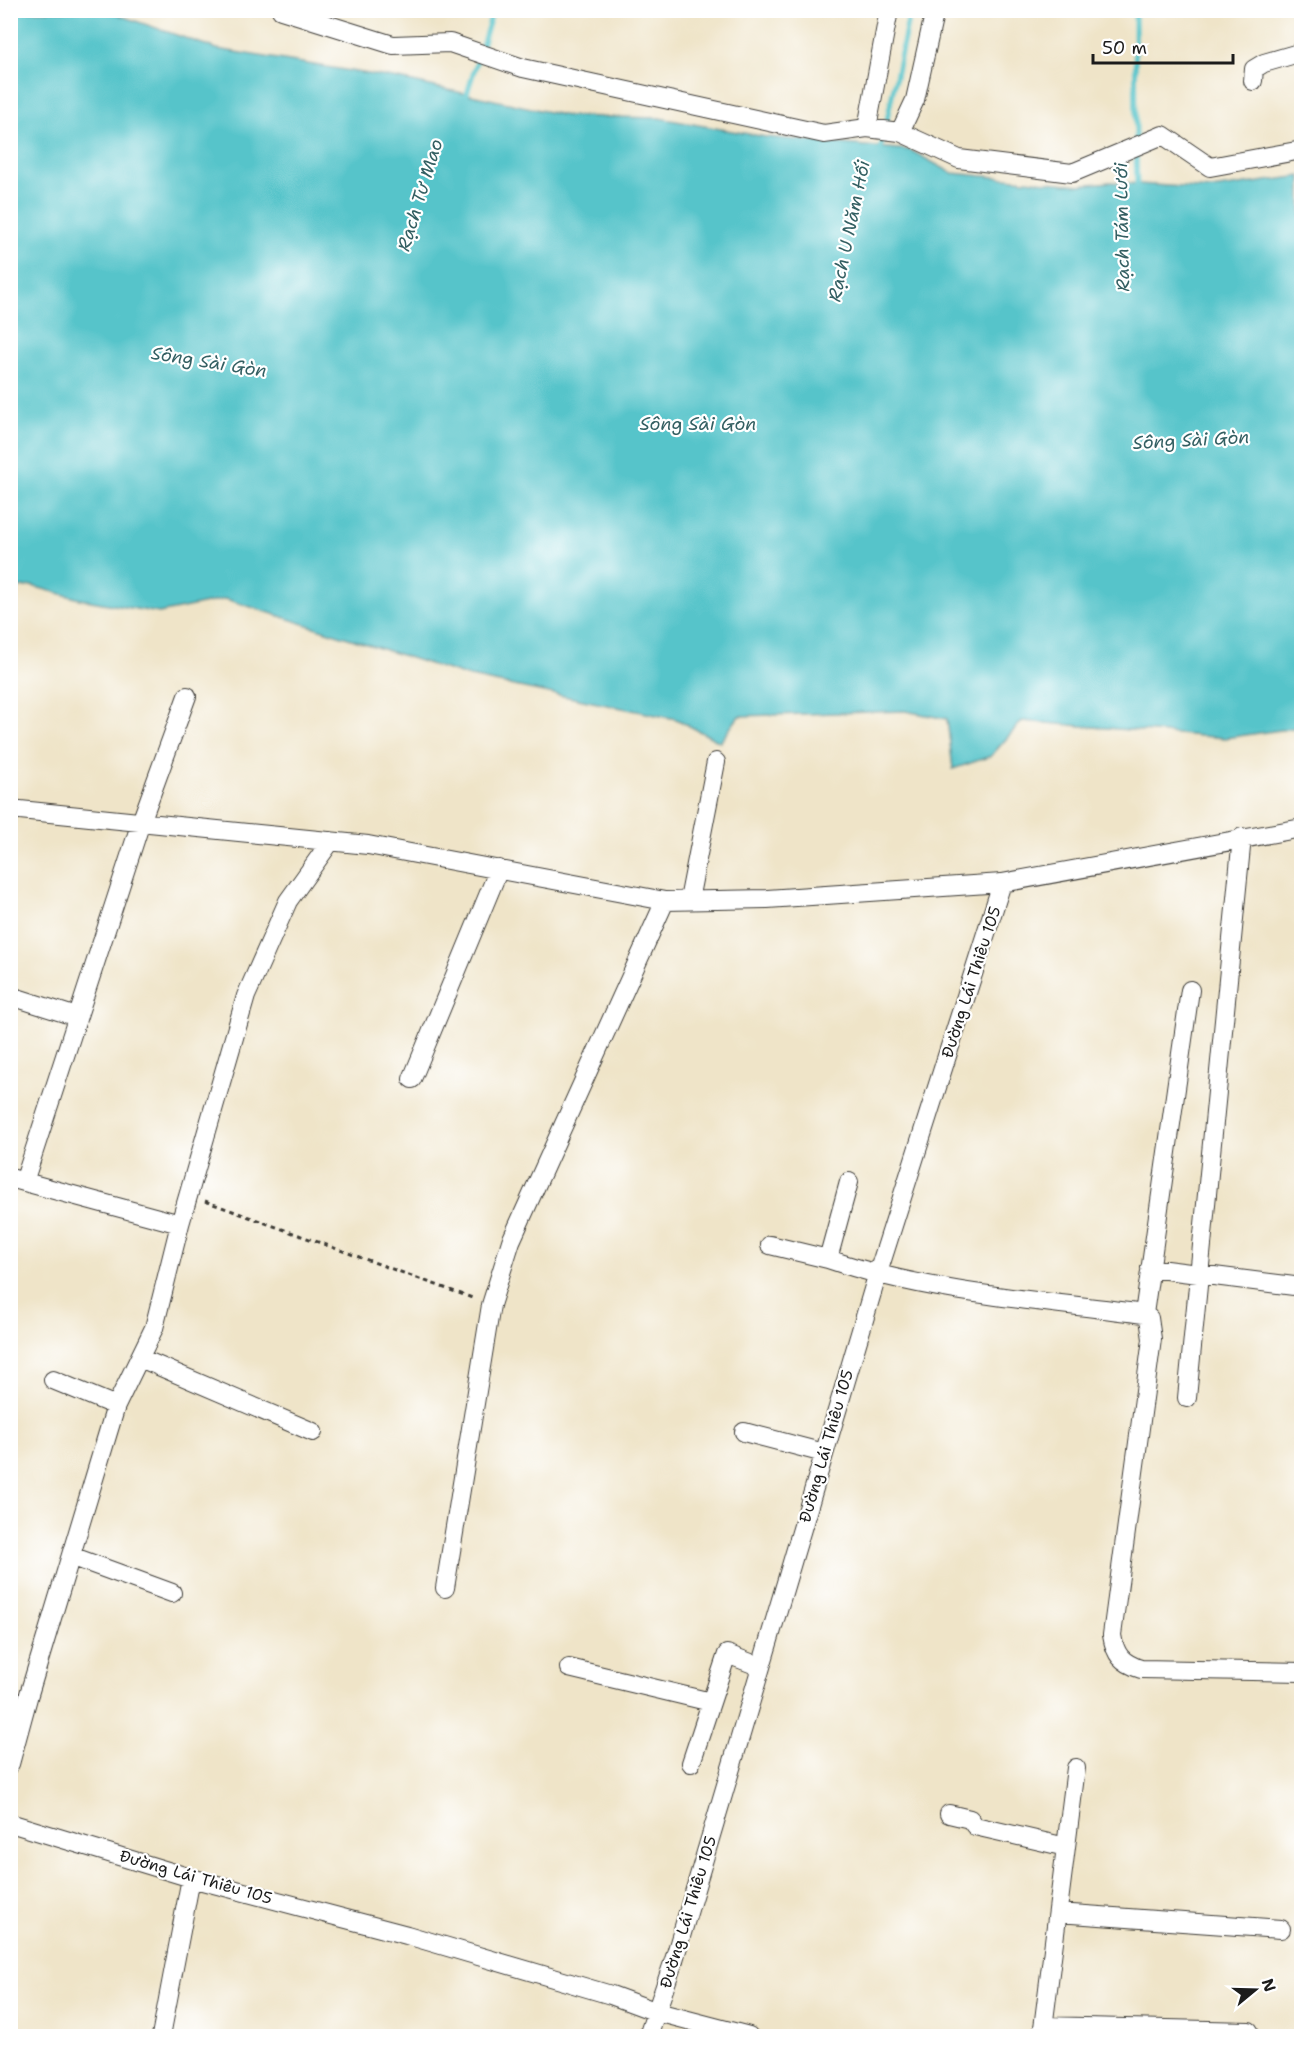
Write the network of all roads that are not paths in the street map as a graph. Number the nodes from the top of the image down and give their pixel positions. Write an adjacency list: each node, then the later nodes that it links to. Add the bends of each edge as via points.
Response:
1 (281, 10): 6 (street, via 393,45 450,43 523,68 824,134)
2 (890, 10): 6 (street)
3 (935, 10): 7 (street, via 915,100)
4 (1302, 52): 5 (street, via 1254,69)
5 (1254, 81)
6 (870, 129): 7 (street)
7 (899, 131): 8 (street, via 959,159 1072,173 1163,135 1210,167)
8 (1302, 150)
9 (187, 696): 12 (street)
10 (716, 762): 18 (street)
11 (10, 809): 12 (street)
12 (141, 822): 15 (street); 22 (street)
13 (1302, 828): 14 (street)
14 (1242, 837): 17 (street); 30 (street)
15 (331, 841): 16 (street, via 368,844); 26 (street, via 288,901 246,996)
16 (499, 869): 19 (street); 23 (street)
17 (1002, 883): 18 (street, via 767,899); 31 (street, Đường Lái Thiêu 105)
18 (689, 900): 19 (street)
19 (664, 901): 42 (street, via 511,1241 491,1305)
20 (1190, 990): 29 (street)
21 (11, 996): 22 (street)
22 (77, 1017): 24 (street)
23 (412, 1079)
24 (17, 1180): 26 (street)
25 (849, 1182): 28 (street)
26 (180, 1224): 34 (street, via 154,1328)
27 (770, 1245): 28 (street)
28 (828, 1259): 31 (street)
29 (1157, 1269): 30 (street); 33 (street)
30 (1194, 1275): 32 (street); 36 (street)
31 (877, 1276): 33 (street, via 1010,1299); 40 (street, Đường Lái Thiêu 105)
32 (1302, 1287)
33 (1144, 1314): 46 (street, via 1151,1323 1152,1340 1112,1635 1114,1649 1122,1661 1141,1670)
34 (140, 1358): 37 (street); 38 (street)
35 (53, 1380): 37 (street)
36 (1187, 1398)
37 (116, 1406): 41 (street)
38 (313, 1432)
39 (744, 1432): 40 (street)
40 (816, 1450): 44 (street, Đường Lái Thiêu 105)
41 (71, 1556): 43 (street); 49 (street)
42 (445, 1588)
43 (172, 1593)
44 (761, 1667): 47 (street, via 727,1654); 57 (street, Đường Lái Thiêu 105)
45 (569, 1668): 47 (street)
46 (1302, 1672)
47 (711, 1702): 48 (street)
48 (691, 1763)
49 (10, 1764)
50 (1076, 1768): 53 (street)
51 (949, 1814): 53 (street, via 970,1819 975,1826)
52 (10, 1823): 54 (street, Đường Lái Thiêu 105)
53 (1066, 1847): 55 (street)
54 (192, 1878): 57 (street, Đường Lái Thiêu 105, via 407,1935); 60 (street)
55 (1058, 1913): 56 (street); 58 (street)
56 (1281, 1929)
57 (657, 2012): 61 (street, Đường Lái Thiêu 105); 62 (street)
58 (1043, 2031): 59 (street)
59 (1249, 2031)
60 (161, 2037)
61 (648, 2037)
62 (749, 2037)

